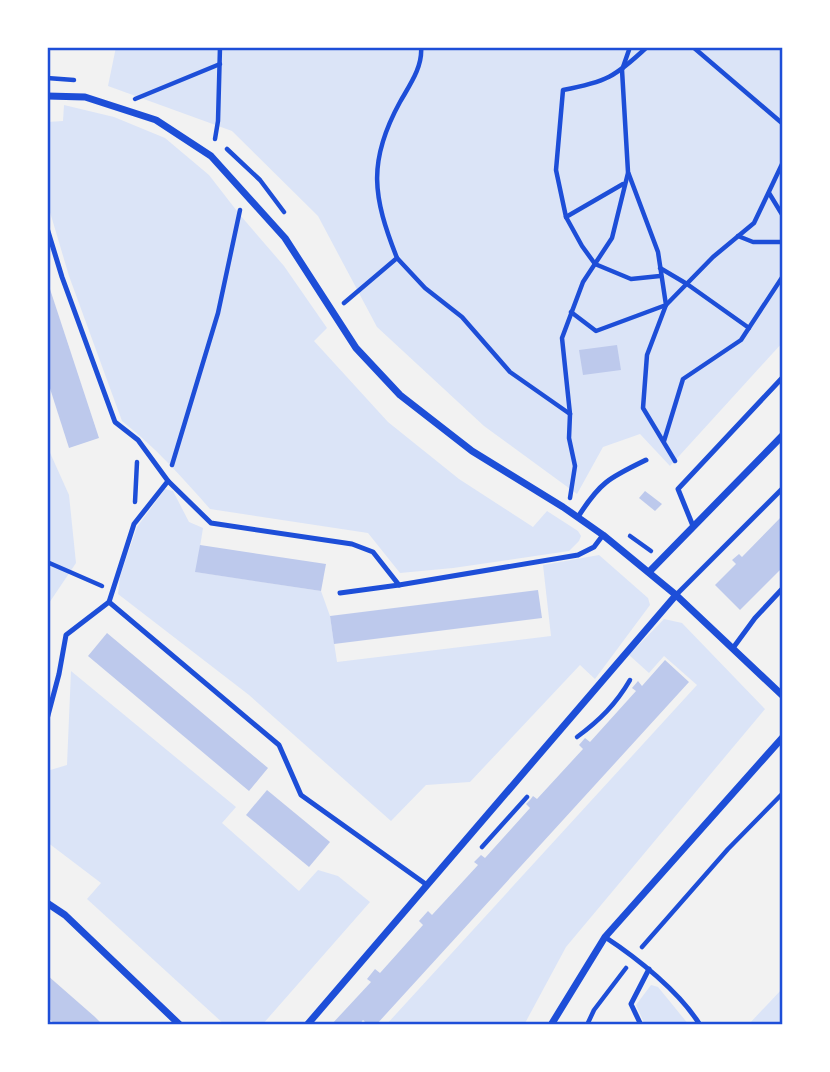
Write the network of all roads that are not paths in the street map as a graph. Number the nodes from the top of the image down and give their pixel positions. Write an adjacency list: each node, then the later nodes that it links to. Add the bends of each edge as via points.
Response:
1 (47, 96): 8 (street, via 85,97 156,120 211,156 285,238 356,348 400,395 472,450)
2 (47, 228): 6 (lane, via 115,422 138,440)
3 (783, 377): 9 (lane, via 678,489)
4 (783, 435): 9 (street)
5 (646, 460): 8 (lane, via 598,486)
6 (168, 481): 12 (lane, via 211,523 352,544 373,552); 16 (lane, via 134,524)
7 (783, 488): 15 (lane)
8 (578, 517): 10 (street)
9 (693, 526): 11 (street)
10 (603, 535): 11 (street); 12 (lane, via 594,547 578,555)
11 (649, 572): 15 (street)
12 (400, 585): 14 (lane)
13 (783, 588): 17 (lane)
14 (340, 593)
15 (676, 595): 17 (street); 21 (street)
16 (109, 602): 19 (lane, via 66,635); 21 (lane, via 279,745 301,794)
17 (733, 648): 18 (street)
18 (783, 696)
19 (47, 719)
20 (783, 737): 23 (street)
21 (428, 885): 26 (street)
22 (47, 903): 25 (street)
23 (605, 937): 24 (lane); 27 (street)
24 (649, 969): 28 (lane, via 631,1004); 29 (lane)
25 (180, 1025)
26 (307, 1025)
27 (551, 1025)
28 (641, 1025)
29 (700, 1025)

